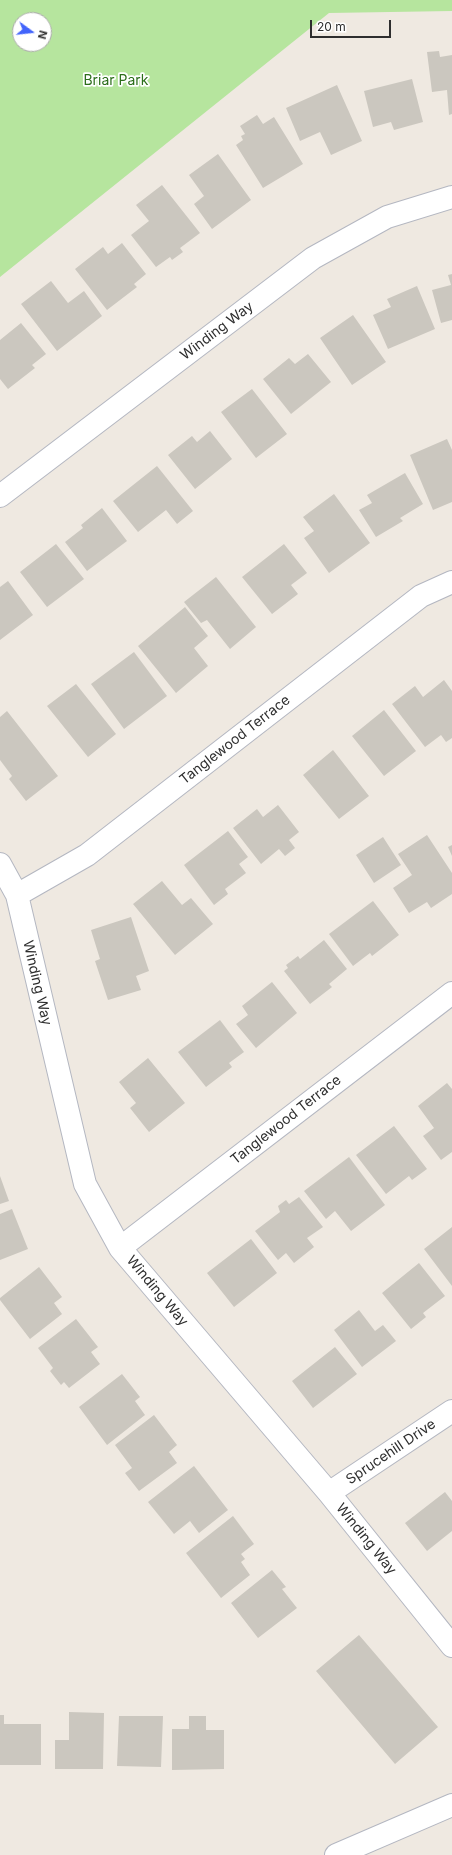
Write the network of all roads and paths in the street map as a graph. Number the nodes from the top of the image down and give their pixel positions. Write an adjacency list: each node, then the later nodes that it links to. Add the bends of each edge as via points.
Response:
1 (452, 198): 2 (street, Winding Way, via 387,217 312,258)
2 (0, 496)
3 (452, 582): 5 (street, Tanglewood Terrace, via 421,596 87,855)
4 (0, 864): 5 (street, Winding Way)
5 (17, 895): 7 (street, Winding Way, via 85,1184)
6 (452, 993): 7 (street, Tanglewood Terrace)
7 (120, 1248): 9 (street, Winding Way)
8 (452, 1411): 9 (street, Sprucehill Drive)
9 (329, 1494): 10 (street, Winding Way)
10 (452, 1646)
11 (452, 1805): 12 (street)
12 (336, 1855)

